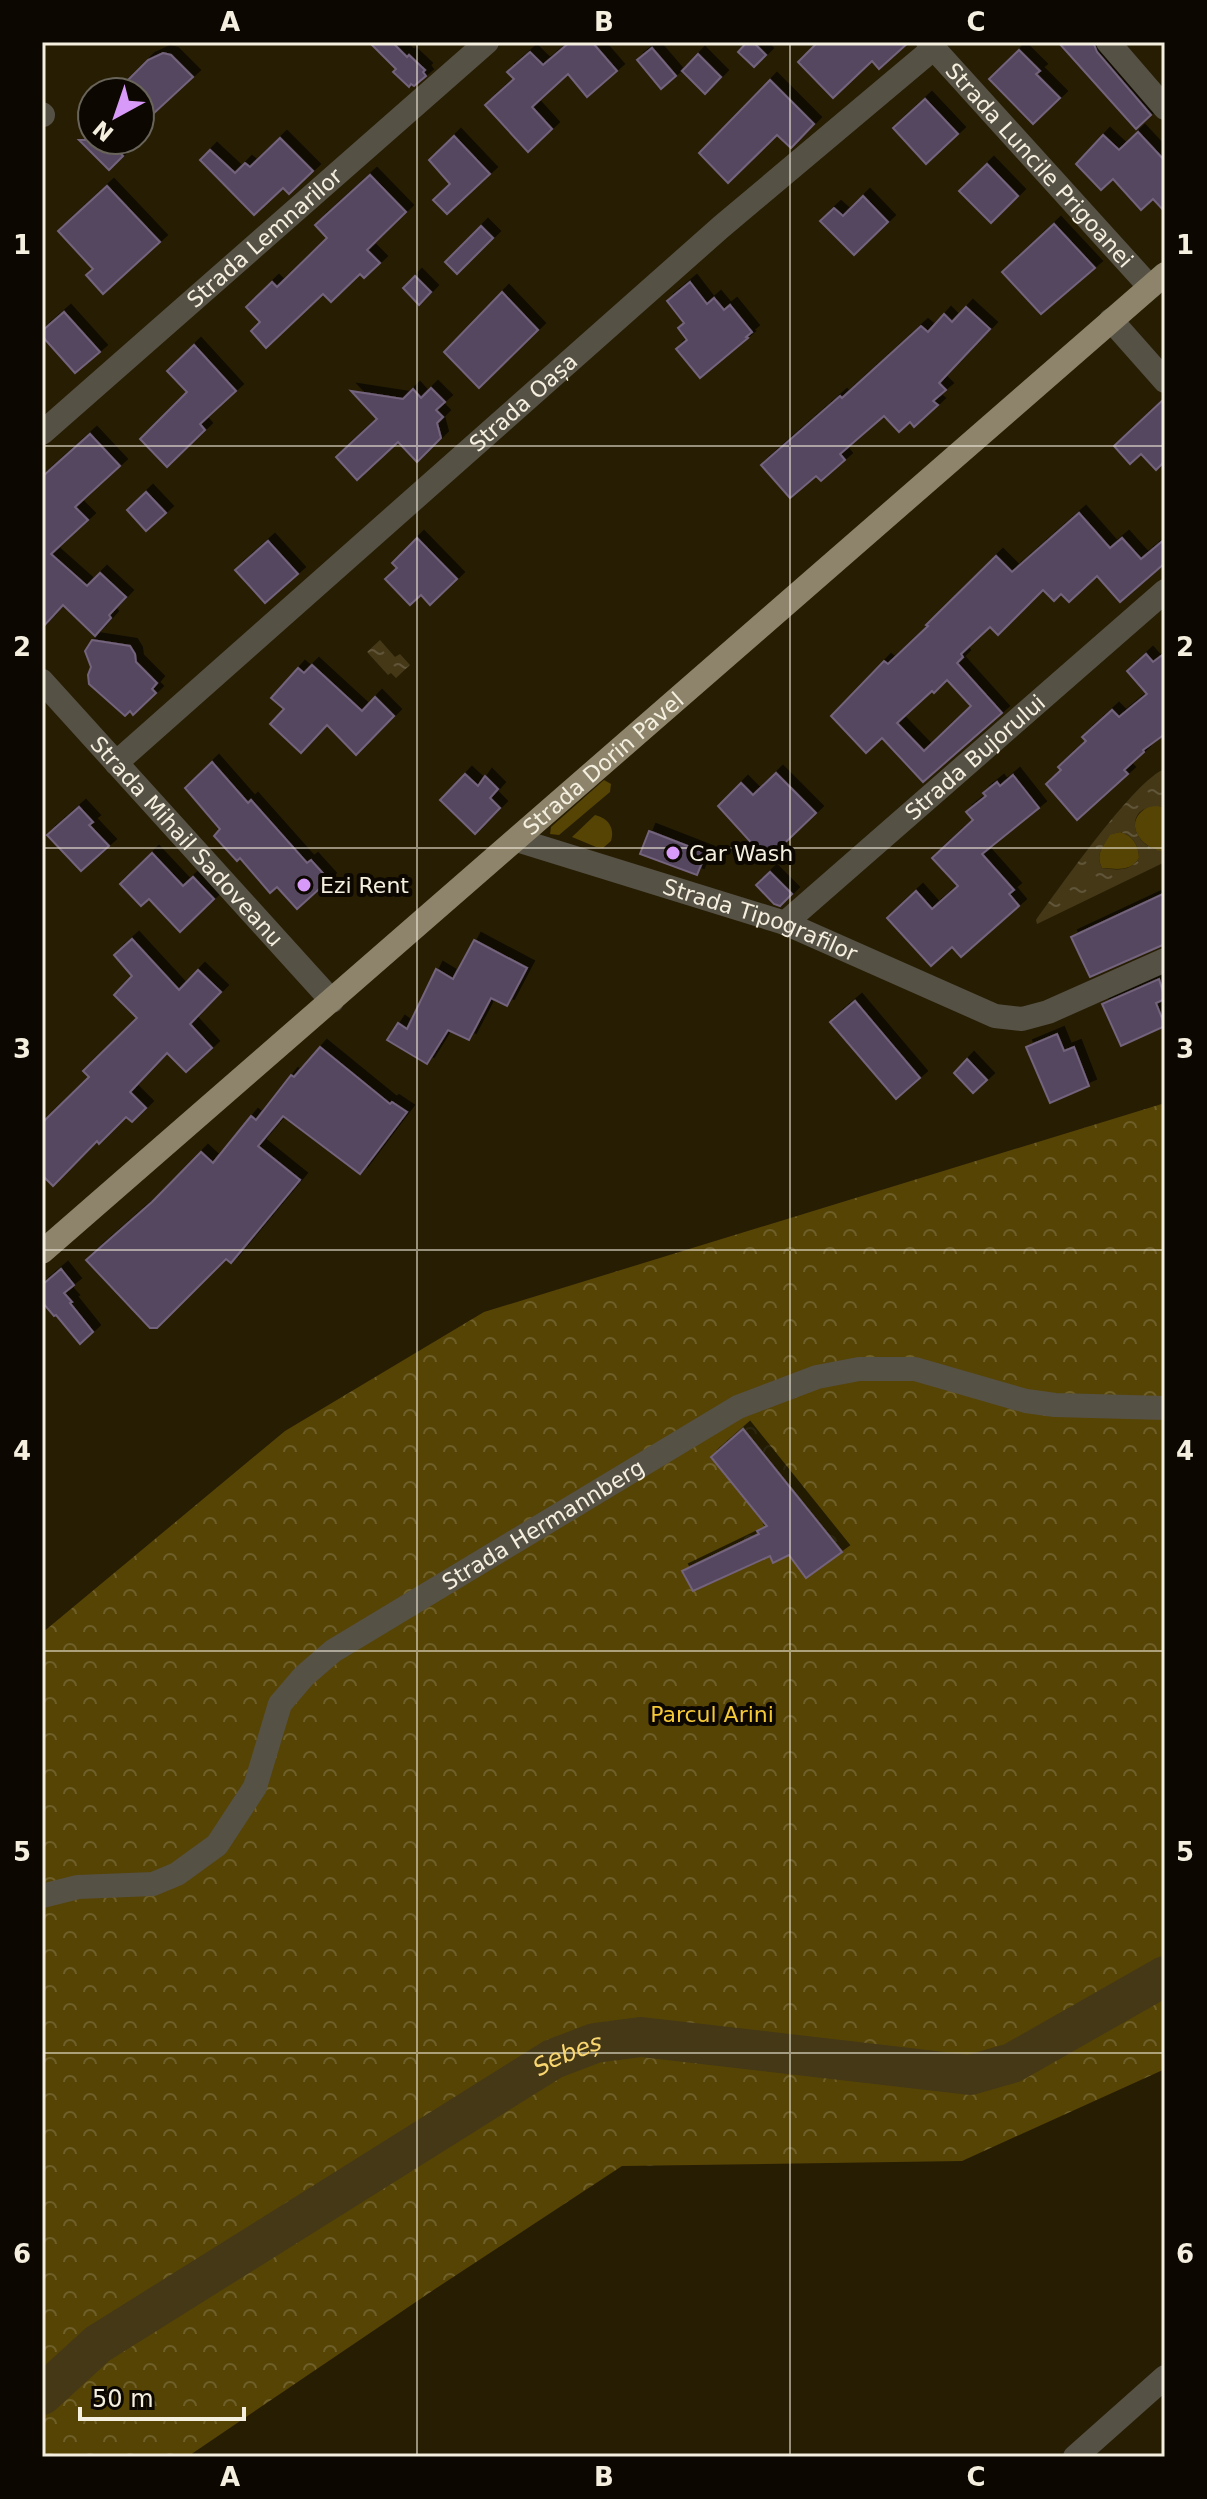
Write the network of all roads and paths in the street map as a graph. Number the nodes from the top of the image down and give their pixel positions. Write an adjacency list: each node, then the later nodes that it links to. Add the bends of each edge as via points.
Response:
1 (487, 42): 8 (street, Strada Lemnarilor)
2 (1108, 42): 4 (street)
3 (931, 45): 5 (street, Strada Luncile Prigoanei); 11 (street, Strada Oașa)
4 (1165, 108)
5 (1158, 280): 6 (main road, Strada Dorin Pavel)
6 (1111, 320): 7 (street); 12 (main road, Strada Dorin Pavel)
7 (1165, 381)
8 (42, 433)
9 (1165, 591): 13 (street, Strada Bujorului)
10 (47, 696): 11 (street, Strada Mihail Sadoveanu)
11 (116, 763): 15 (street, Strada Mihail Sadoveanu)
12 (517, 840): 13 (street, Strada Tipografilor); 15 (main road, Strada Dorin Pavel)
13 (785, 923): 14 (street, Strada Tipografilor, via 995,1016 1022,1019)
14 (1165, 960)
15 (332, 1001): 16 (main road, Strada Dorin Pavel)
16 (42, 1252)
17 (1165, 1408): 18 (street, Strada Hermannberg, via 1026,1401 915,1369 859,1369 817,1377 738,1407 333,1651 280,1704 255,1787 217,1845 177,1874 153,1884 78,1887)
18 (42, 1896)
19 (1165, 2377): 20 (street)
20 (1075, 2457)

